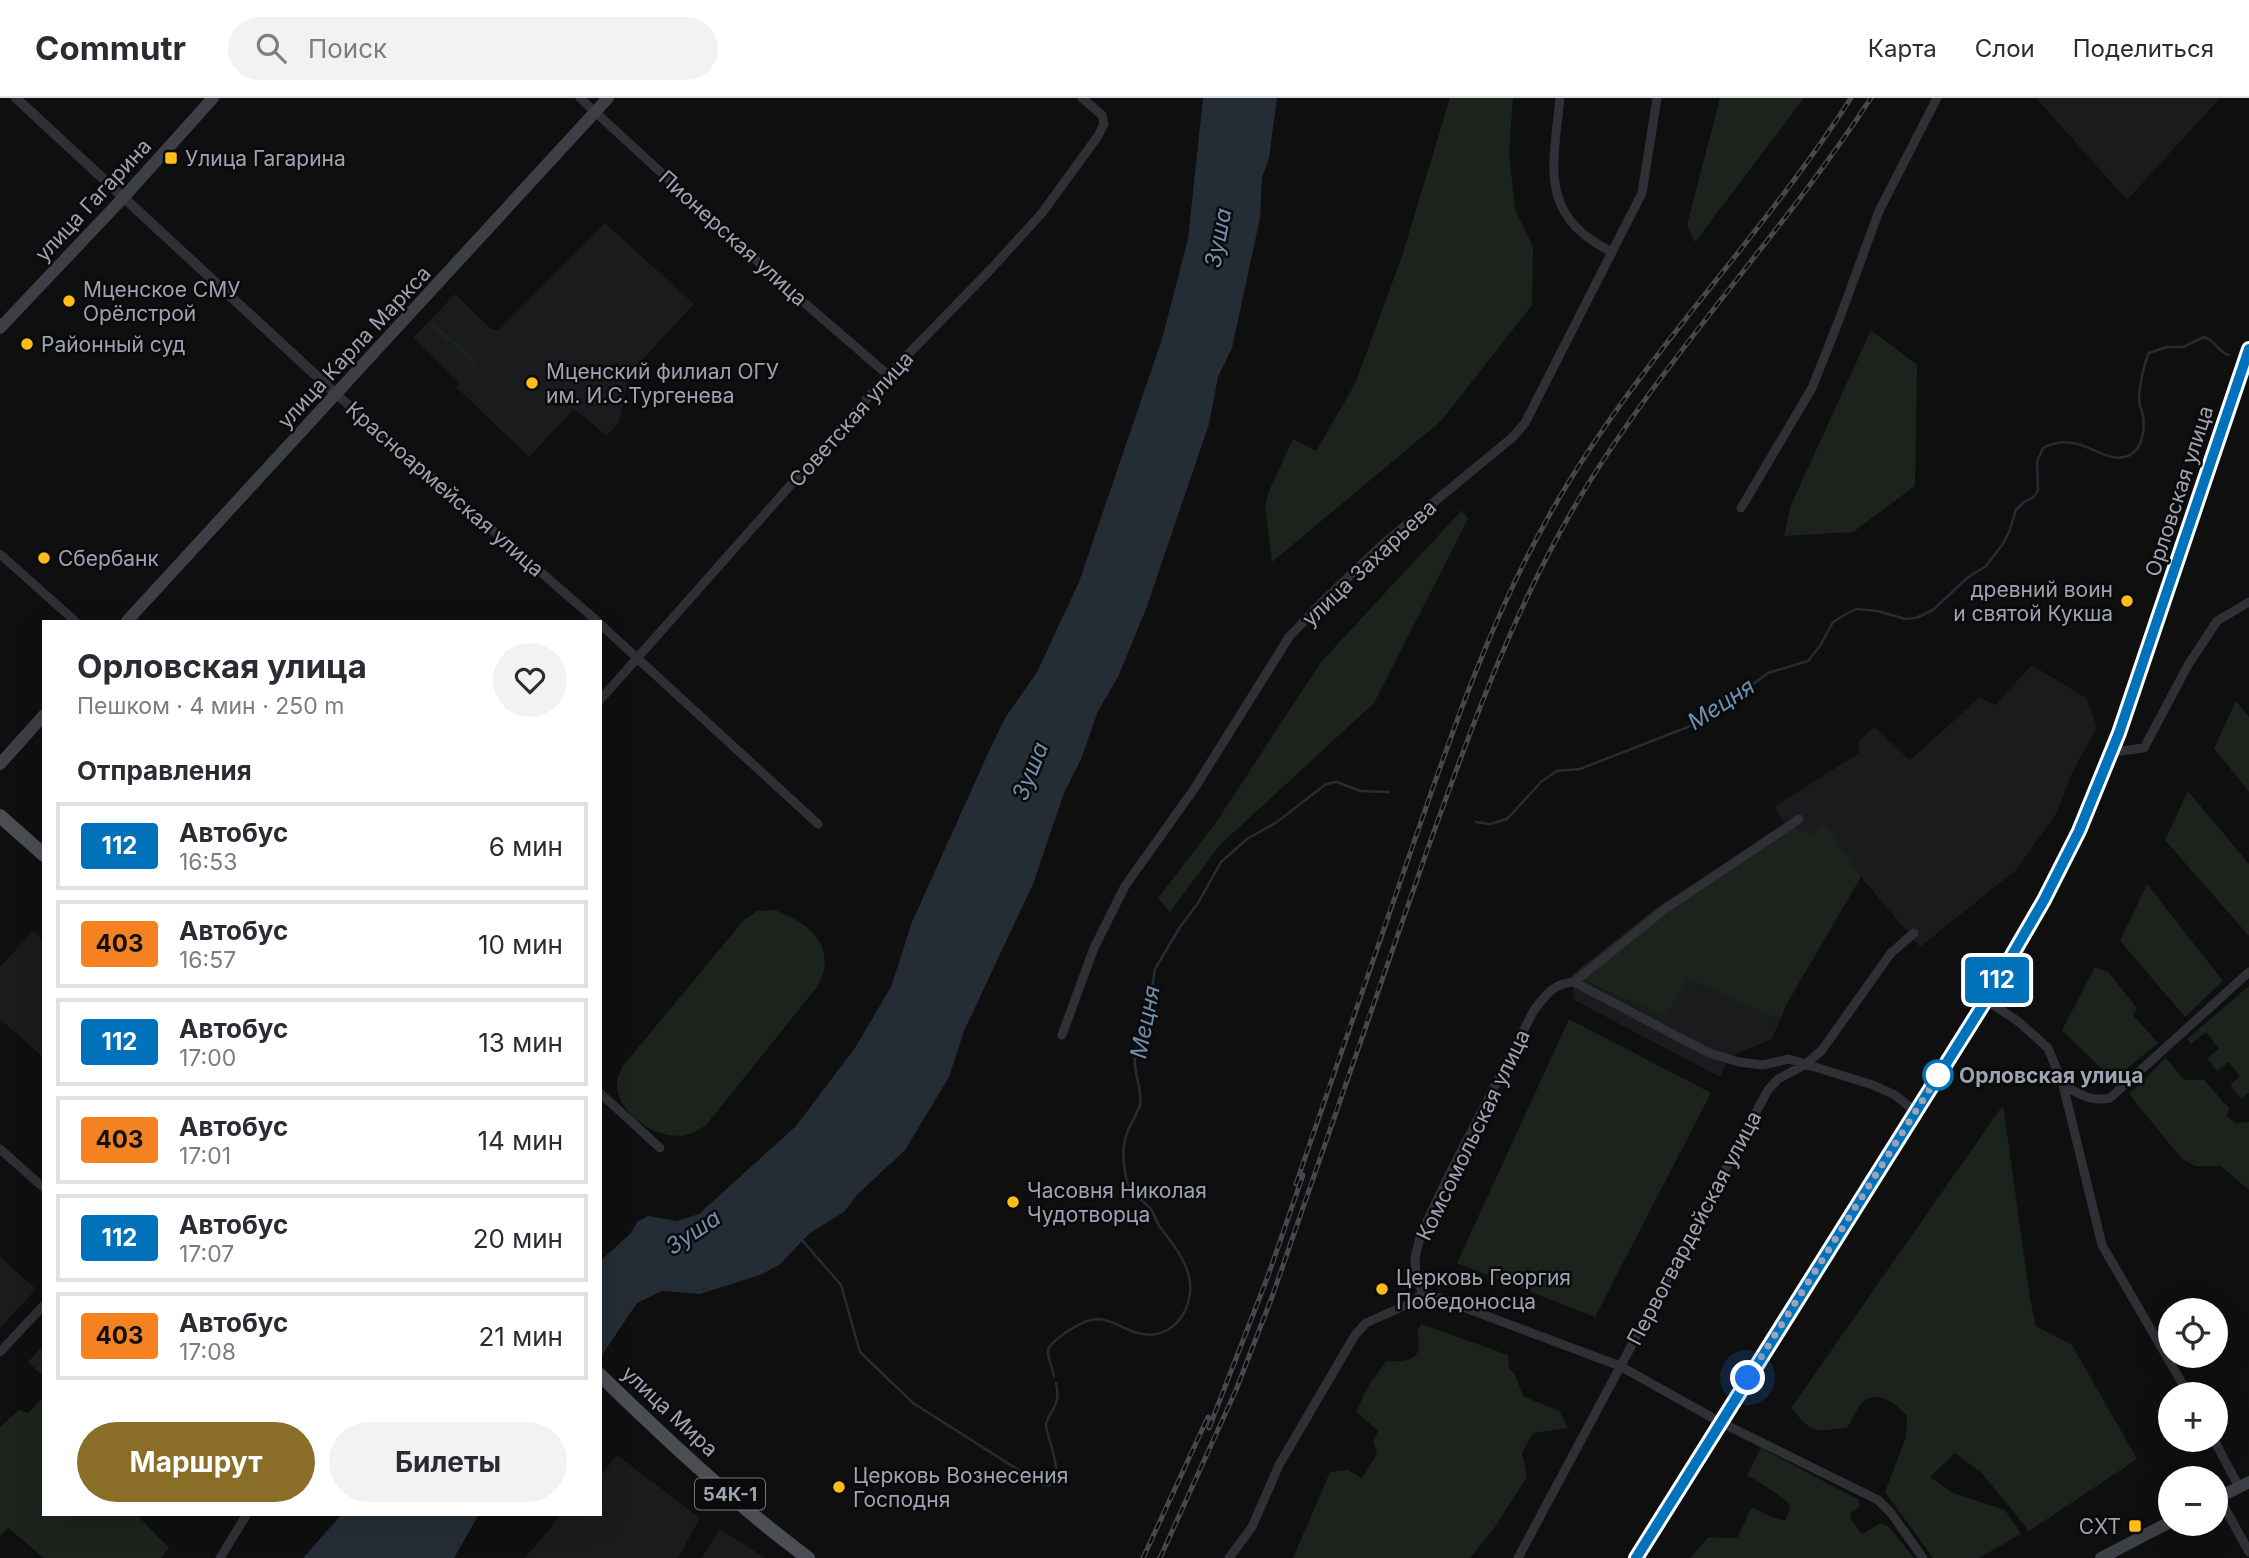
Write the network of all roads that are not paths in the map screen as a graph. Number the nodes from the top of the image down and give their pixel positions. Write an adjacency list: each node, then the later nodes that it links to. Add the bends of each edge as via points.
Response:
1 (16, 98): 10 (street, Красноармейская улица)
2 (213, 98): 10 (main road, улица Гагарина)
3 (580, 98): 9 (street, Пионерская улица)
4 (608, 98): 9 (main road, улица Карла Маркса)
5 (1082, 98): 14 (street, Советская улица, via 1102,115 1104,124 1098,135 1042,213)
6 (1560, 98): 11 (street, via 1554,181 1561,207 1574,228)
7 (1657, 98): 11 (street, улица Захарьева, via 1642,193)
8 (1937, 98): 16 (street, via 1879,211 1812,387)
9 (596, 112): 14 (street, Пионерская улица); 15 (main road, улица Карла Маркса)
10 (122, 199): 12 (main road, улица Гагарина); 15 (street, Красноармейская улица)
11 (1612, 252): 36 (street, улица Захарьева, via 1525,423 1383,544 1289,637 1194,789 1125,886 1094,948)
12 (0, 328)
13 (2249, 349): 26 (main road, Орловская улица)
14 (888, 375): 23 (street, Советская улица)
15 (336, 394): 20 (main road, улица Карла Маркса); 21 (street, Красноармейская улица)
16 (1741, 508)
17 (0, 554): 19 (street)
18 (2249, 602): 26 (street, via 2217,621 2144,748)
19 (74, 620)
20 (128, 620)
21 (597, 620)
22 (602, 625): 23 (street, Красноармейская улица)
23 (639, 658): 24 (street, Советская улица); 30 (street, Красноармейская улица)
24 (602, 698)
25 (42, 717): 27 (main road)
26 (2112, 752): 35 (main road, Орловская улица, via 2044,900)
27 (0, 764)
28 (0, 816): 31 (main road)
29 (1799, 819): 34 (street, Комсомольская улица, via 1665,909)
30 (818, 824)
31 (42, 853)
32 (1914, 933): 37 (street, Первогвардейская улица, via 1891,953 1822,1050)
33 (2249, 972): 38 (street, via 2110,1098 2087,1098)
34 (1574, 982): 37 (street, via 1709,1054 1751,1064 1789,1059); 44 (street, Комсомольская улица, via 1561,983 1548,992 1534,1010 1451,1171 1415,1257 1416,1279)
35 (1986, 1000): 38 (street, via 2048,1048); 40 (main road, Орловская улица)
36 (1062, 1035)
37 (1806, 1064): 40 (street, via 1873,1085); 47 (street, Первогвардейская улица, via 1768,1090)
38 (2063, 1085): 49 (street, via 2102,1245)
39 (602, 1095): 41 (street)
40 (1916, 1112): 50 (main road, Орловская улица)
41 (660, 1148)
42 (0, 1149): 43 (street)
43 (42, 1186)
44 (1423, 1292): 47 (street); 60 (street, via 1413,1302 1366,1323 1355,1335 1279,1465 1252,1527)
45 (42, 1307): 46 (street)
46 (0, 1352)
47 (1620, 1366): 50 (street); 61 (street, Первогвардейская улица)
48 (602, 1377): 59 (main road, улица Мира / 54К-1)
49 (2181, 1382)
50 (1720, 1422): 62 (main road, Орловская улица); 63 (street, via 1878,1500)
51 (2222, 1452): 52 (street)
52 (2244, 1484): 53 (main road)
53 (2228, 1492)
54 (246, 1516): 58 (street)
55 (2228, 1517): 57 (street)
56 (2158, 1528): 64 (main road)
57 (2249, 1552)
58 (219, 1558)
59 (808, 1558)
60 (1229, 1558)
61 (1518, 1558)
62 (1636, 1558)
63 (1923, 1558)
64 (2101, 1558)

